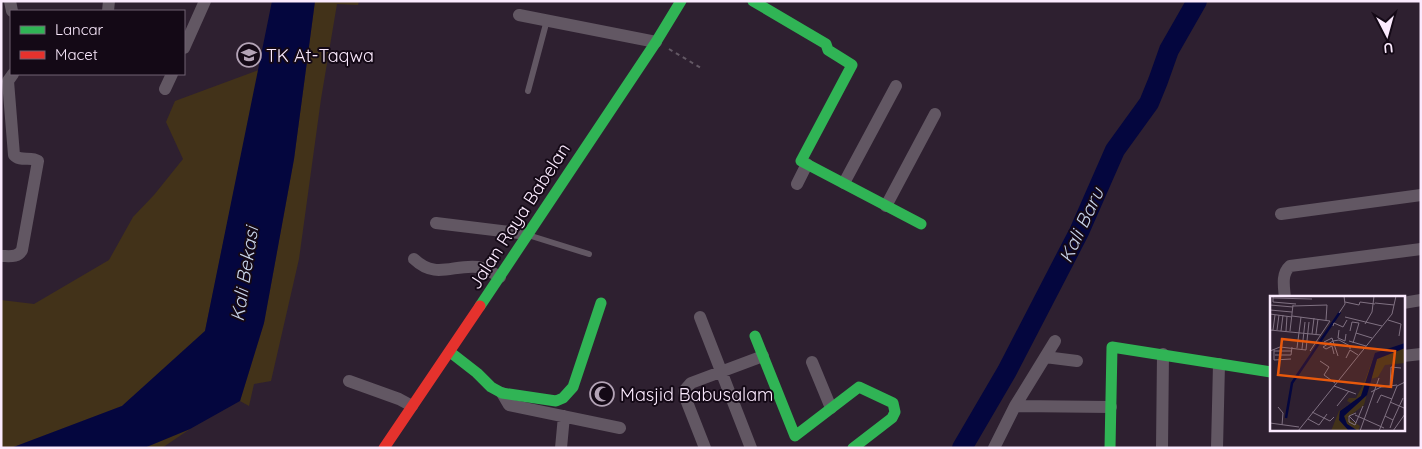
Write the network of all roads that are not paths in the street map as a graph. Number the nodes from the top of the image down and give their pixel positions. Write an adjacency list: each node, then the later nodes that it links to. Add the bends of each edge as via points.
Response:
1 (205, 1): 7 (street)
2 (681, 1): 6 (street, Jalan Raya Babelan)
3 (753, 1): 14 (street, via 826,44 828,50 852,65 801,161)
4 (519, 14): 5 (street)
5 (547, 20): 6 (street); 12 (lane)
6 (656, 42): 22 (street, Jalan Raya Babelan)
7 (185, 46)
8 (12, 75): 25 (street, via 8,81 14,155 38,161 22,250 14,256)
9 (172, 75): 11 (street)
10 (896, 86): 15 (street)
11 (165, 89)
12 (528, 91)
13 (935, 114): 18 (street)
14 (807, 164): 15 (street); 16 (street)
15 (844, 183): 18 (street)
16 (797, 184)
17 (1421, 196): 19 (street)
18 (886, 206): 21 (street)
19 (1281, 214)
20 (436, 223): 22 (street)
21 (921, 224)
22 (527, 234): 24 (lane); 27 (street, Jalan Raya Babelan)
23 (1421, 249): 28 (street, via 1290,266 1284,274)
24 (589, 254)
25 (1, 256)
26 (414, 259): 27 (street, via 431,270 475,267)
27 (500, 277): 35 (street, Jalan Raya Babelan)
28 (1285, 296)
29 (1421, 300): 31 (street)
30 (602, 303): 47 (street, via 569,393 551,401)
31 (1404, 303)
32 (700, 316): 44 (street)
33 (755, 336): 38 (street)
34 (1055, 341): 40 (street)
35 (450, 352): 47 (street, via 478,373 491,388); 48 (street, Jalan Raya Babelan)
36 (1163, 354): 43 (street); 51 (street, via 1111,348); 61 (street)
37 (1421, 354): 39 (street)
38 (763, 356): 44 (street); 50 (street, via 795,436)
39 (1404, 356)
40 (1045, 357): 41 (street); 49 (street)
41 (1077, 361)
42 (812, 362): 50 (street)
43 (1219, 364): 45 (street); 62 (street)
44 (722, 372): 56 (street, via 691,383 684,391); 57 (street)
45 (1270, 372)
46 (349, 381): 48 (street)
47 (502, 393): 52 (street, via 509,405)
48 (412, 406): 54 (street, Jalan Raya Babelan)
49 (1015, 406): 51 (street); 59 (street)
50 (831, 408): 58 (street, via 859,387 892,402 895,412 892,418)
51 (1110, 408): 60 (street)
52 (564, 416): 53 (street); 55 (street)
53 (620, 428)
54 (384, 448)
55 (561, 448)
56 (705, 448)
57 (751, 448)
58 (853, 448)
59 (994, 448)
60 (1110, 448)
61 (1162, 448)
62 (1218, 448)

